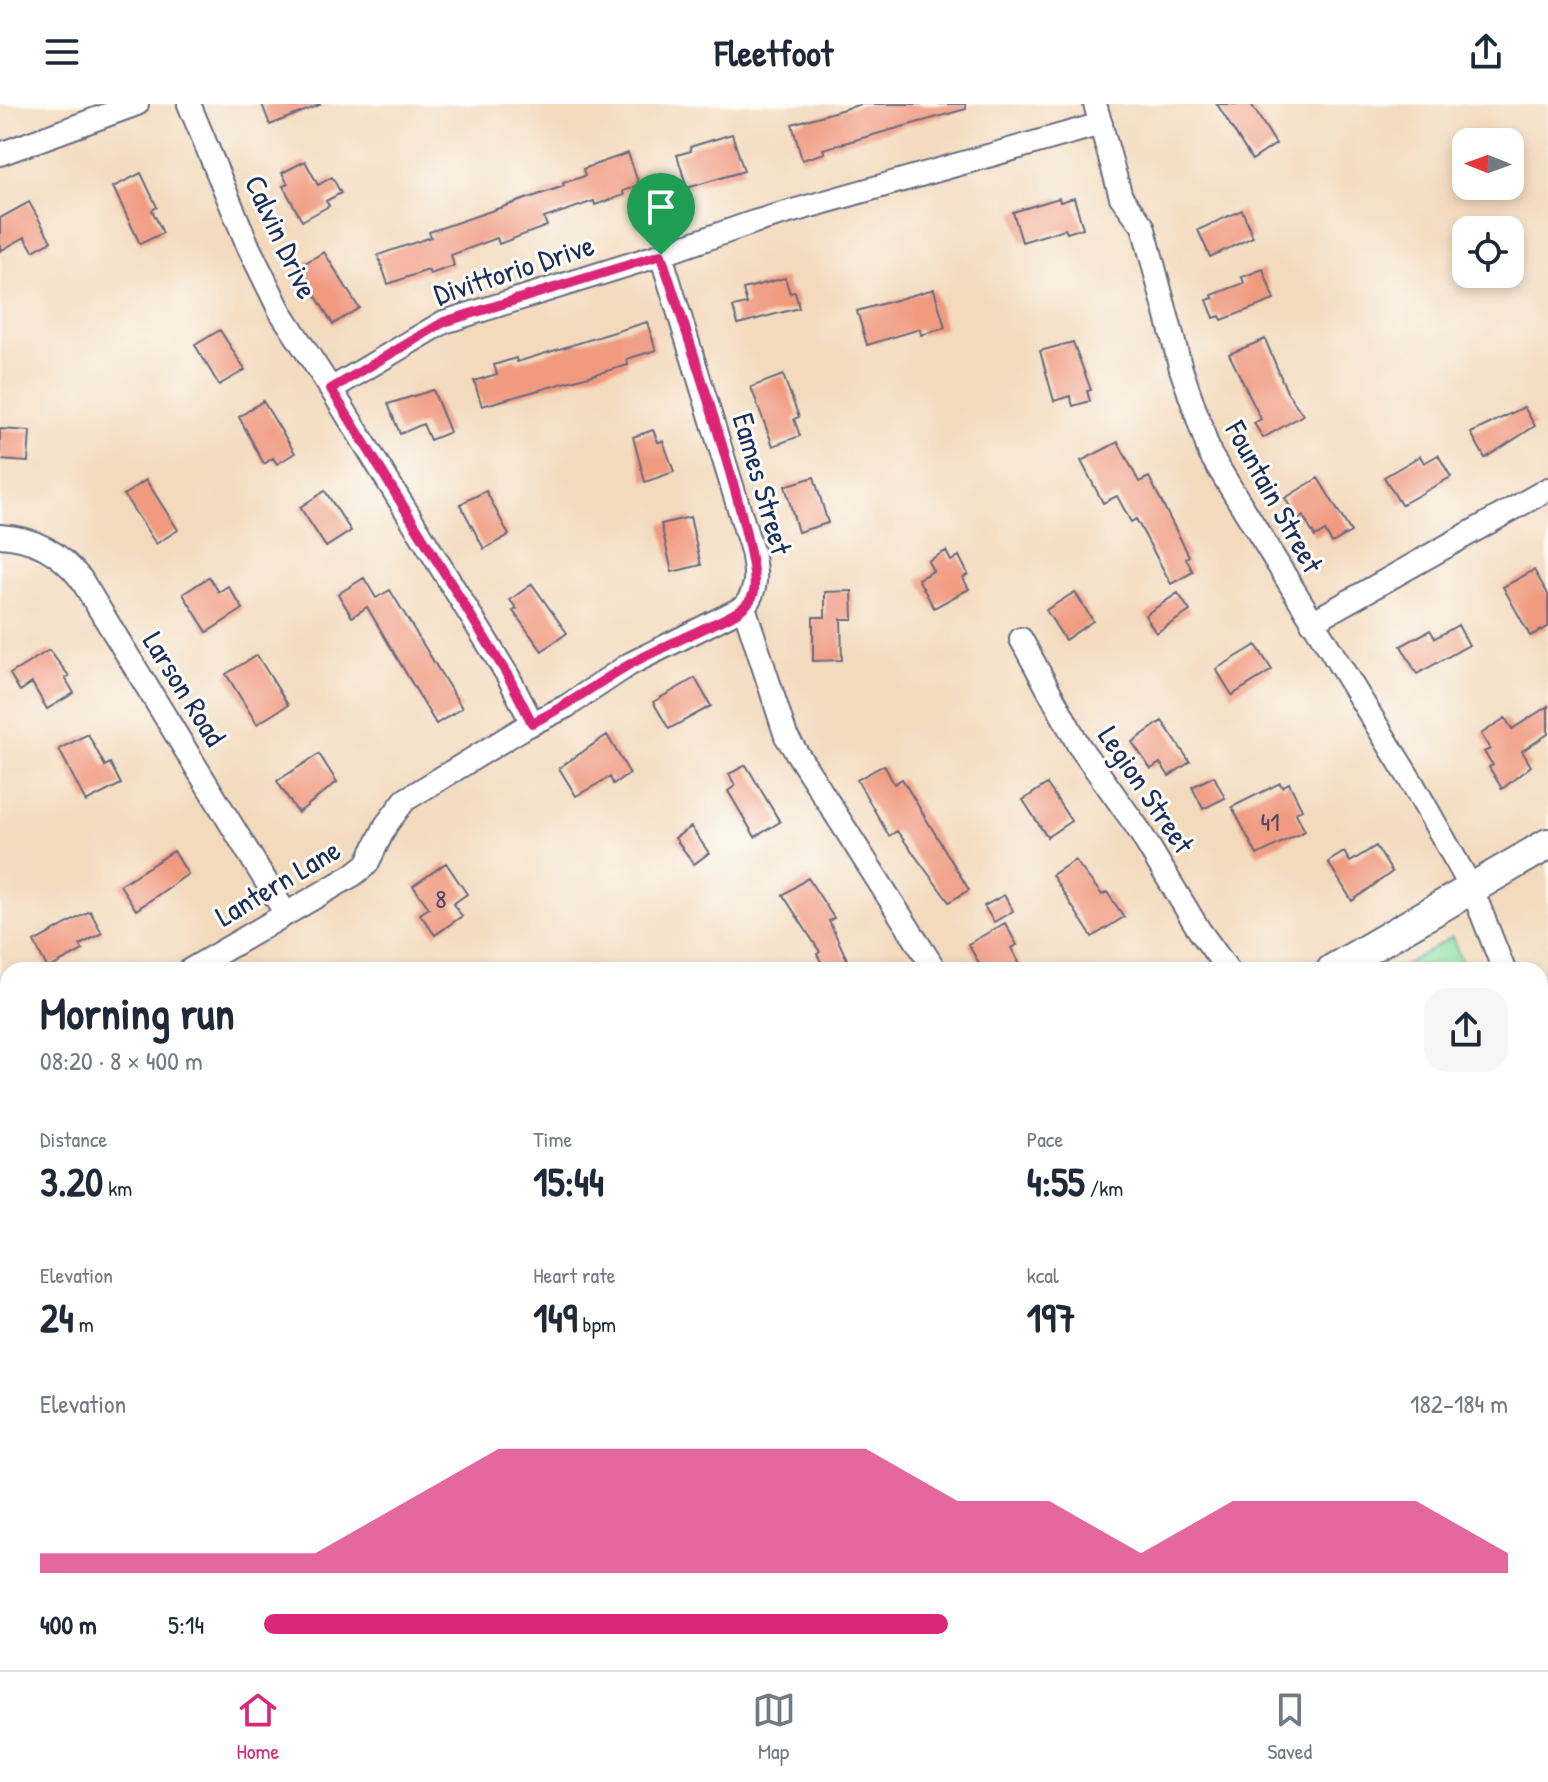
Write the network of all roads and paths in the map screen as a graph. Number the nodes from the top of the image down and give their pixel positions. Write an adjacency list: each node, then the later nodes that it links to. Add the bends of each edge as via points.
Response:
1 (137, 104): 4 (street)
2 (189, 104): 6 (street, Calvin Drive, via 280,311)
3 (1098, 114): 5 (street, Divittorio Drive); 10 (street, Fountain Street, via 1121,197 1143,226 1210,454)
4 (0, 154)
5 (661, 255): 6 (street, Divittorio Drive, via 444,322); 9 (street, Eames Street, via 752,551 757,583)
6 (331, 389): 12 (street)
7 (1548, 489): 10 (street)
8 (0, 536): 15 (street, Larson Road, via 35,542 54,552 81,579)
9 (744, 607): 12 (street, Lantern Lane, via 630,664); 17 (street, via 786,736)
10 (1312, 622): 14 (street, Fountain Street)
11 (1021, 639): 18 (street, Legion Street, via 1079,746)
12 (532, 723): 15 (street, Lantern Lane, via 405,800 367,864)
13 (1548, 844): 14 (main road)
14 (1472, 889): 19 (main road); 20 (street, Fountain Street)
15 (286, 914): 16 (street, Lantern Lane)
16 (204, 962)
17 (930, 962)
18 (1222, 962)
19 (1346, 962)
20 (1501, 962)

